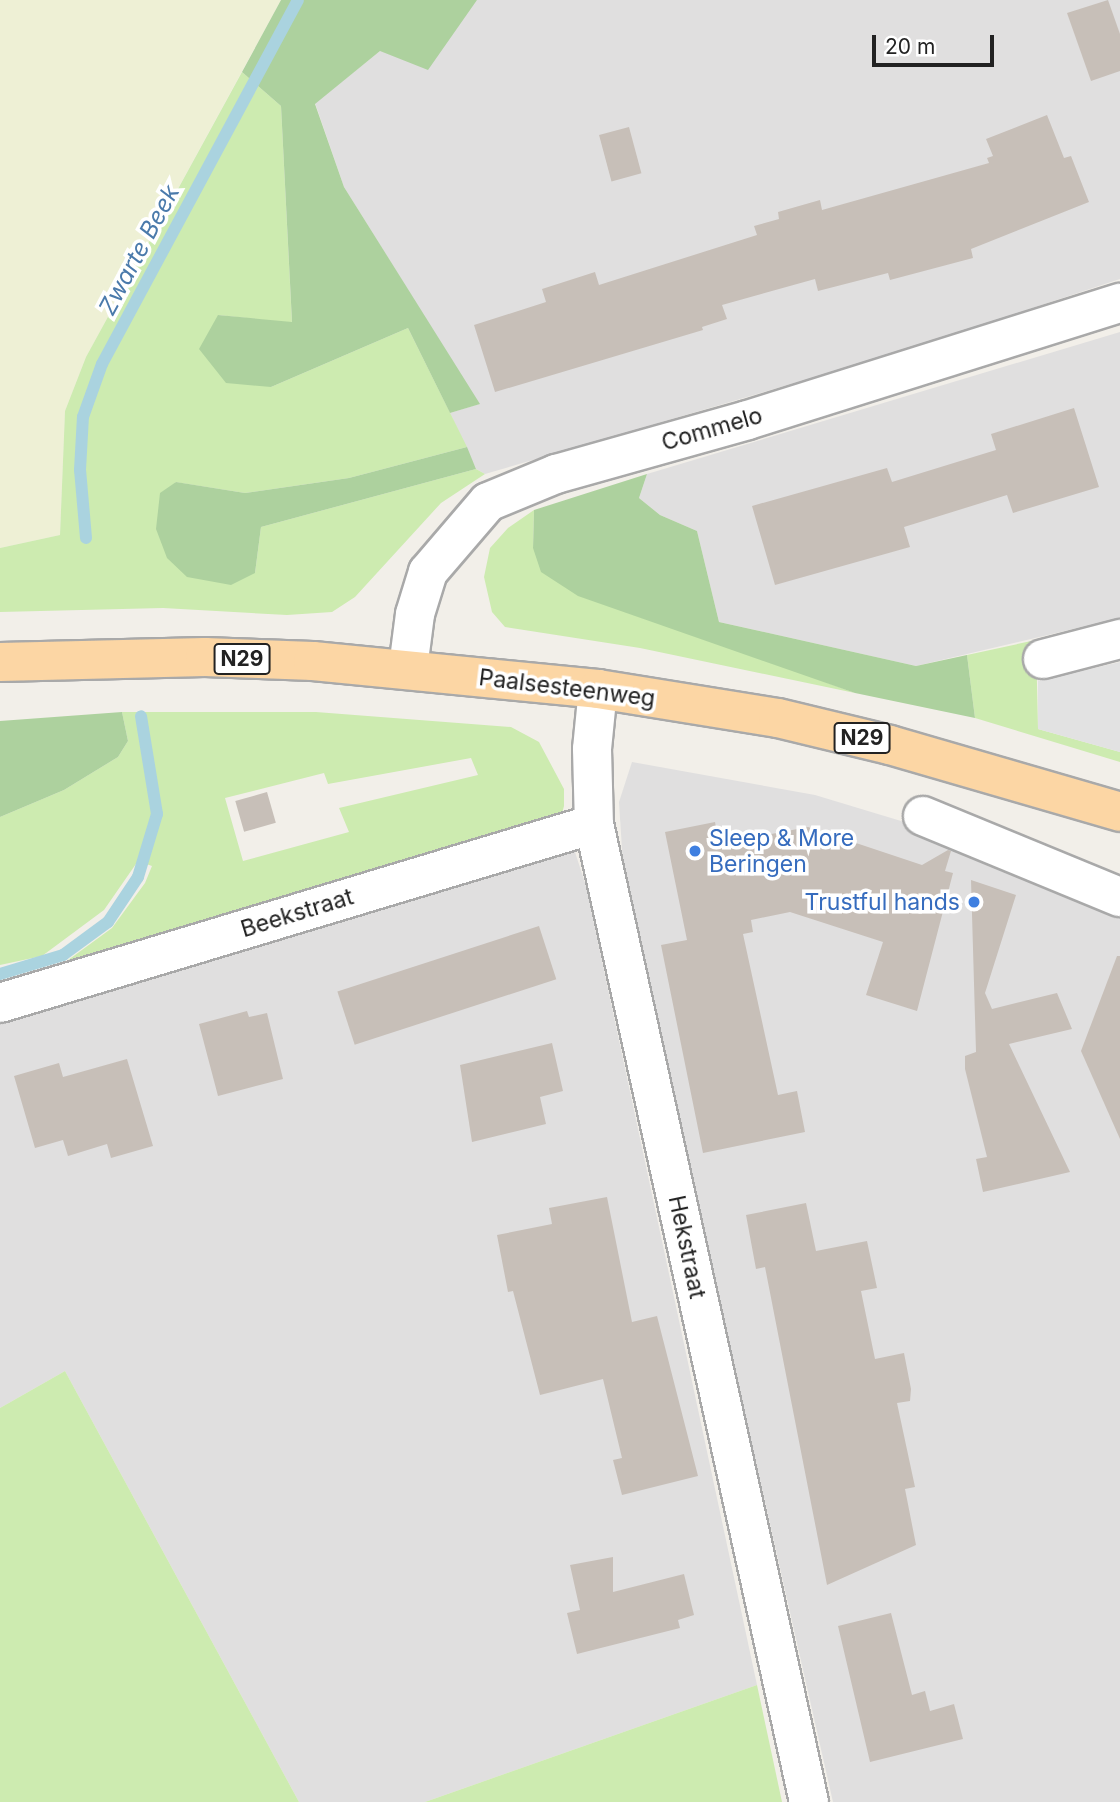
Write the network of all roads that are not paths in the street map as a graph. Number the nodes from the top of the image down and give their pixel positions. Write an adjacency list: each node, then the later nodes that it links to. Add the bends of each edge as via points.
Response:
1 (1120, 303): 5 (street, Commelo, via 556,474 488,502 428,572 415,614)
2 (1120, 639): 3 (street)
3 (1044, 659)
4 (0, 662): 5 (main road, Paalsesteenweg / N29, via 205,657)
5 (408, 668): 6 (main road, Paalsesteenweg / N29)
6 (598, 689): 7 (main road, Paalsesteenweg / N29, via 840,733); 9 (street, Hekstraat, via 592,749)
7 (1120, 812)
8 (923, 816): 10 (street)
9 (594, 824): 11 (street, Beekstraat); 12 (street, Hekstraat)
10 (1120, 897)
11 (0, 1003)
12 (809, 1802)

